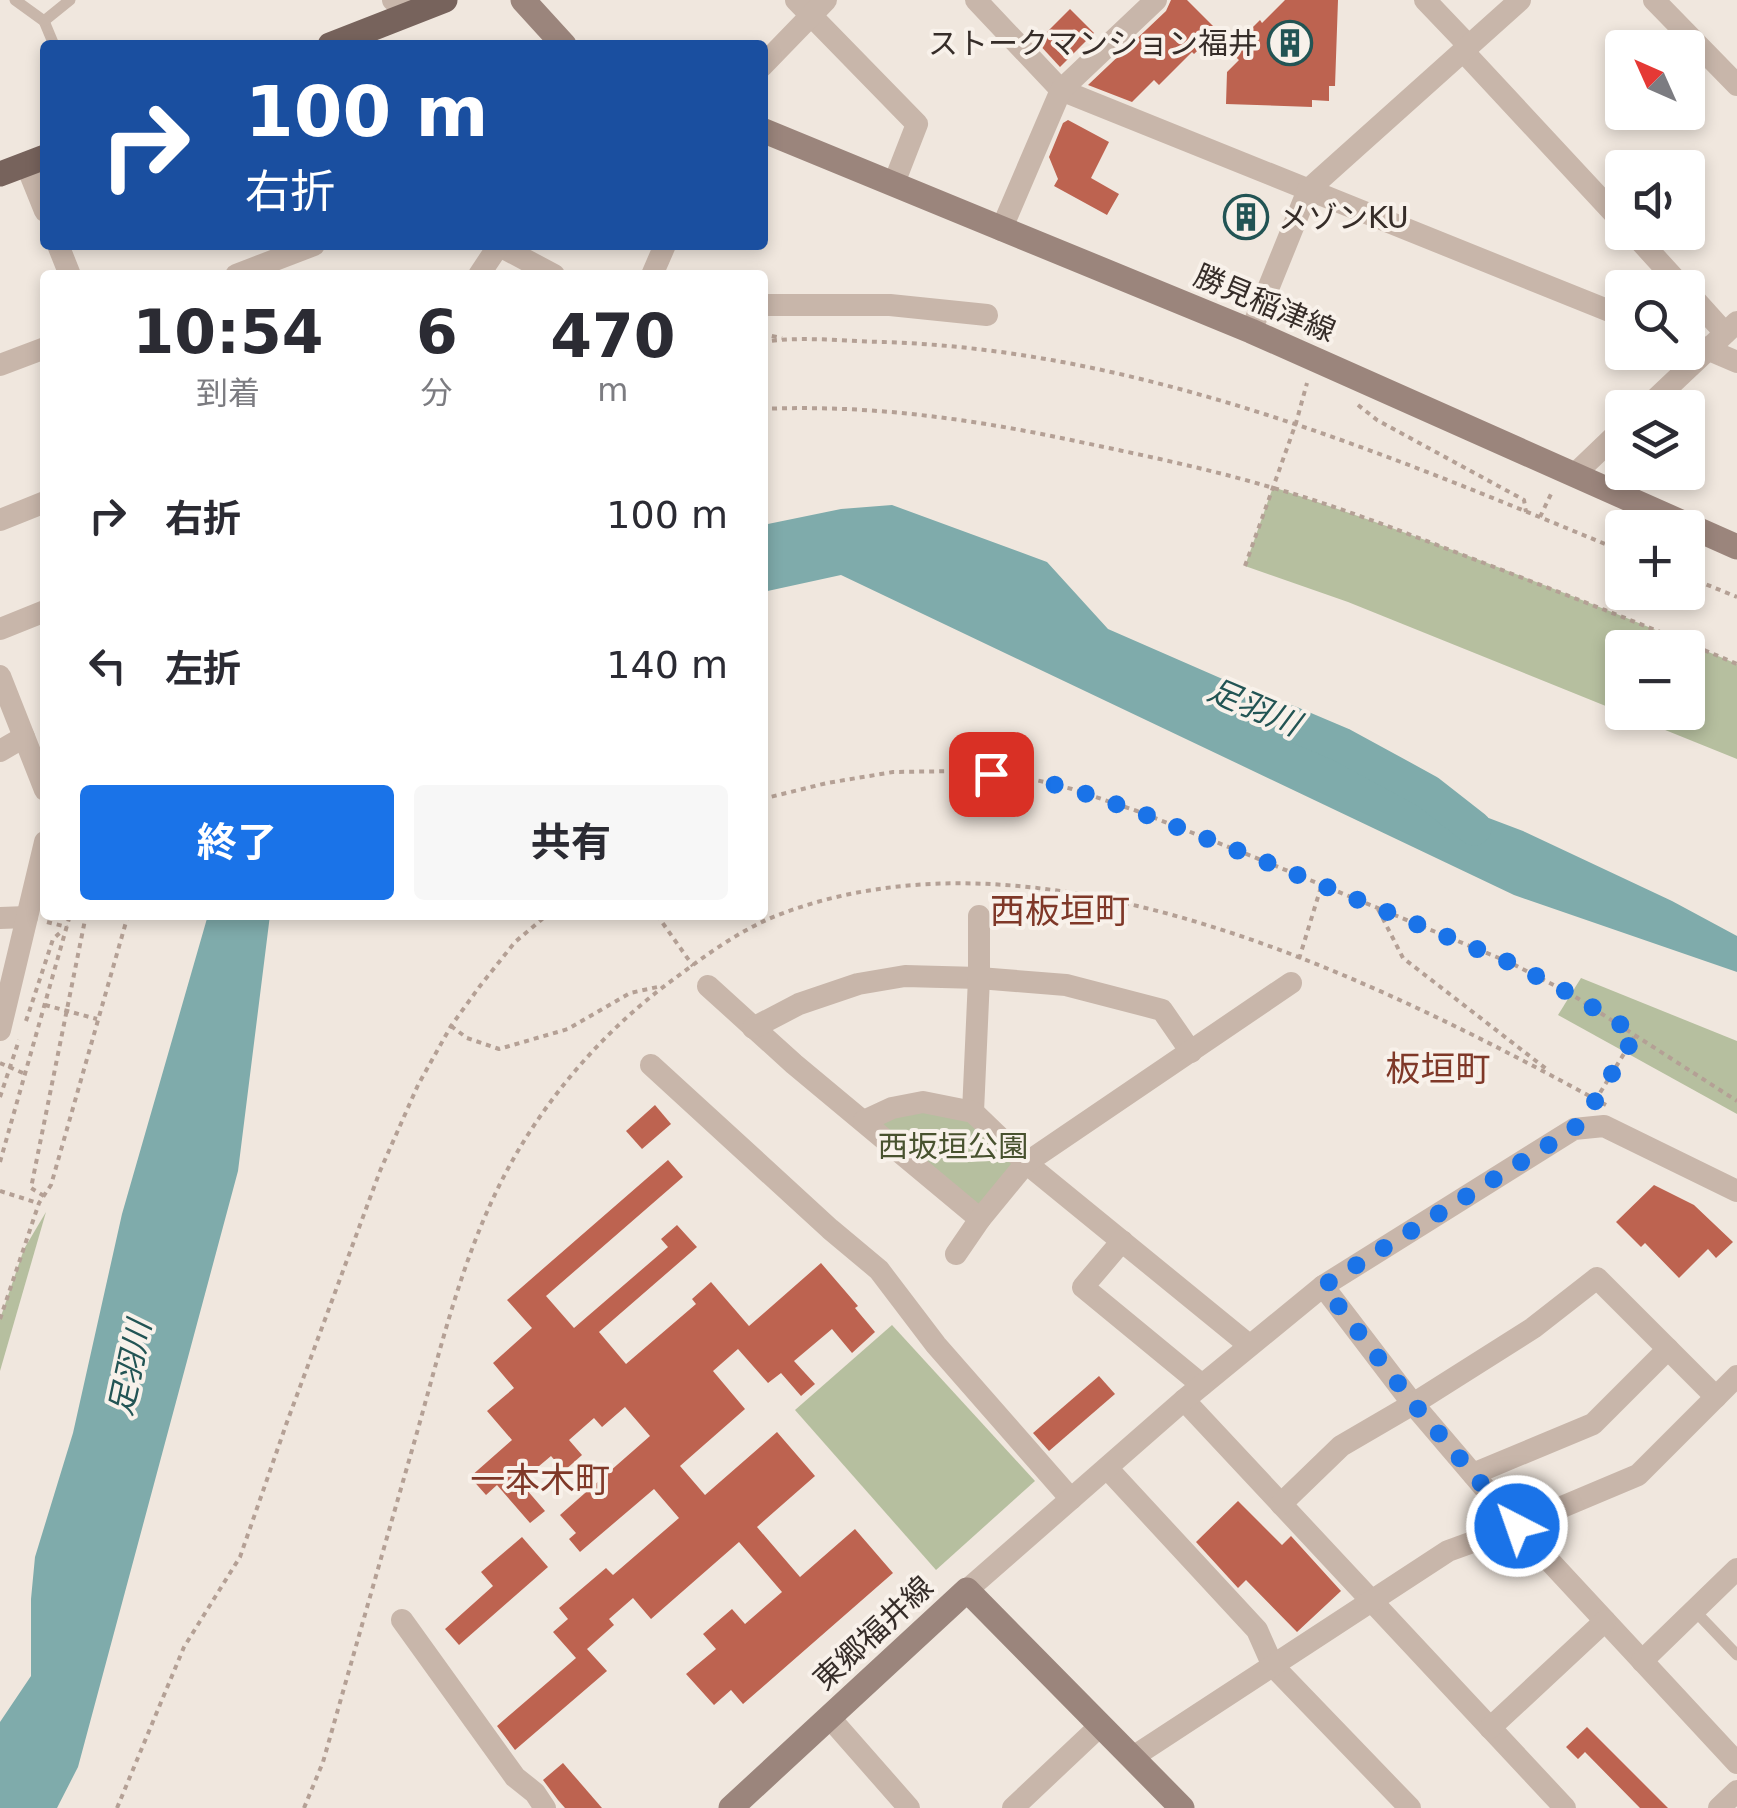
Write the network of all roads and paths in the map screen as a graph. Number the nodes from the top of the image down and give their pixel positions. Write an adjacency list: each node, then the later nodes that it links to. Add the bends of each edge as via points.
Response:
1 (15, 0): 12 (lane)
2 (70, 0): 12 (lane)
3 (445, 0): 11 (main road)
4 (523, 0): 15 (main road)
5 (976, 0): 19 (street)
6 (1156, 0): 19 (street)
7 (1425, 0): 16 (street)
8 (1520, 0): 16 (street)
9 (1654, 0): 18 (street)
10 (811, 5): 17 (street); 23 (street, via 917,124)
11 (402, 7): 14 (main road)
12 (44, 21): 13 (lane)
13 (52, 40)
14 (339, 40)
15 (559, 40)
16 (1466, 48): 25 (street); 26 (street)
17 (768, 59)
18 (1737, 86)
19 (1061, 90): 25 (street); 27 (street)
20 (768, 132): 23 (main road, 勝見稲津線)
21 (35, 160): 22 (main road); 24 (street)
22 (0, 174)
23 (894, 183): 27 (main road, 勝見稲津線)
24 (40, 186)
25 (1308, 190): 36 (street); 39 (street)
26 (1605, 203)
27 (1002, 230): 39 (main road, 勝見稲津線)
28 (301, 250): 31 (street)
29 (507, 250): 32 (street)
30 (1648, 250): 33 (street)
31 (249, 270)
32 (545, 270)
33 (1667, 270)
34 (768, 305): 37 (street, via 890,305)
35 (1705, 306): 38 (street)
36 (1605, 309)
37 (987, 314)
38 (1731, 327): 43 (street)
39 (1251, 331): 55 (main road, 勝見稲津線)
40 (768, 335): 41 (path)
41 (786, 339): 42 (path); 53 (path, via 911,343 1050,360)
42 (768, 341)
43 (1705, 342)
44 (1705, 349): 46 (street)
45 (40, 350): 47 (street)
46 (1737, 362)
47 (0, 365)
48 (1678, 370): 50 (street)
49 (1306, 383): 53 (path)
50 (1661, 390)
51 (1358, 405): 58 (path, via 1524,500)
52 (768, 410): 56 (path, via 911,412 1177,462)
53 (1296, 423): 56 (path); 58 (path)
54 (1605, 444): 55 (street)
55 (1565, 480): 59 (path); 62 (main road, 勝見稲津線)
56 (1272, 488): 63 (path); 68 (path)
57 (40, 504): 60 (street)
58 (1526, 512): 59 (path)
59 (1540, 517): 61 (path)
60 (0, 520)
61 (1605, 543)
62 (1737, 547)
63 (1246, 566)
64 (1705, 584): 65 (path)
65 (1737, 597)
66 (40, 613): 67 (street)
67 (0, 629)
68 (1737, 664)
69 (0, 676): 70 (street)
70 (24, 737): 71 (street); 72 (street)
71 (0, 752)
72 (40, 777)
73 (768, 798): 75 (path, via 893,772 1020,776 1136,811)
74 (40, 863): 78 (street)
75 (1322, 886): 76 (path); 88 (path)
76 (1378, 909): 97 (path, via 1511,963); 103 (path, via 1403,958)
77 (979, 916): 87 (street)
78 (27, 917): 79 (street); 96 (street)
79 (0, 918)
80 (69, 920): 85 (path)
81 (85, 920): 92 (path)
82 (127, 920): 93 (path)
83 (541, 920): 94 (path)
84 (660, 920): 86 (path)
85 (67, 927): 91 (path); 101 (path, via 53,939)
86 (691, 964)
87 (979, 978): 95 (street, via 905,976 858,984); 98 (street, via 1066,985 1162,1010); 107 (street)
88 (1291, 983): 98 (street)
89 (664, 986): 94 (path, via 630,993 568,1030 498,1048)
90 (708, 986): 95 (street)
91 (45, 1004): 92 (path); 102 (path)
92 (68, 1011): 93 (path); 113 (path, via 31,1188)
93 (98, 1019): 113 (path)
94 (451, 1026): 146 (path, via 380,1171 240,1558 184,1646)
95 (753, 1028): 108 (street)
96 (0, 1030)
97 (1636, 1034): 105 (path); 106 (path)
98 (1191, 1052): 110 (street)
99 (0, 1063): 101 (path)
100 (651, 1065): 128 (street, via 880,1270 936,1345)
101 (10, 1068): 102 (path); 104 (path)
102 (25, 1074): 109 (path)
103 (1559, 1080)
104 (0, 1097)
105 (1596, 1100)
106 (1737, 1101)
107 (973, 1112): 108 (street, via 924,1102); 110 (street)
108 (864, 1121): 115 (street)
109 (0, 1162)
110 (1026, 1163): 115 (street); 116 (street)
111 (0, 1191): 114 (path)
112 (1737, 1191): 118 (street, via 1604,1126 1574,1129)
113 (44, 1196): 114 (path)
114 (38, 1203): 119 (path)
115 (980, 1219): 117 (street)
116 (1122, 1241): 120 (street); 123 (street, via 1082,1287)
117 (956, 1254)
118 (1323, 1286): 120 (street); 125 (street)
119 (0, 1319)
120 (1249, 1345): 123 (street)
121 (1668, 1349): 124 (street); 125 (street, via 1596,1278 1533,1328); 127 (street, via 1593,1424)
122 (1737, 1376): 124 (street)
123 (1193, 1392): 126 (street); 129 (street)
124 (1716, 1397): 130 (street, via 1638,1475)
125 (1414, 1404): 127 (street); 129 (street, via 1341,1446)
126 (1107, 1468): 128 (street); 139 (street, via 1257,1630)
127 (1473, 1474): 130 (street)
128 (1071, 1499): 132 (street)
129 (1281, 1504): 133 (street)
130 (1517, 1526): 133 (street, via 1448,1551); 136 (street)
131 (1737, 1569): 134 (street)
132 (968, 1590): 140 (main road, 東郷福井線); 141 (main road, 東郷福井線)
133 (1372, 1601): 139 (street); 142 (street)
134 (1694, 1610): 137 (lane); 138 (street)
135 (402, 1620): 147 (street, via 514,1776)
136 (1605, 1621): 138 (street); 142 (street)
137 (1737, 1655)
138 (1642, 1660): 144 (street)
139 (1273, 1666): 143 (street); 152 (street)
140 (829, 1718): 148 (main road, 東郷福井線); 149 (street)
141 (1102, 1725): 143 (main road, 東郷福井線); 150 (street)
142 (1490, 1728): 153 (street)
143 (1133, 1756): 151 (main road, 東郷福井線)
144 (1737, 1763)
145 (1737, 1791): 154 (street)
146 (117, 1808)
147 (545, 1808)
148 (731, 1808)
149 (908, 1808)
150 (1013, 1808)
151 (1182, 1808)
152 (1410, 1808)
153 (1565, 1808)
154 (1719, 1808)

